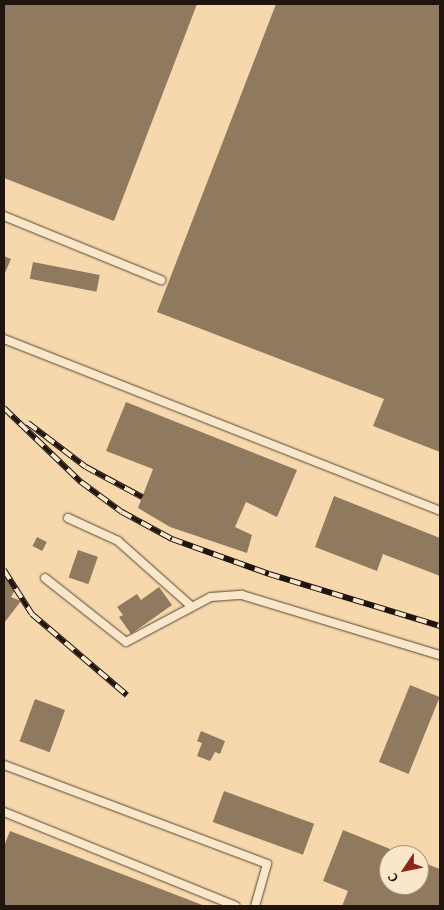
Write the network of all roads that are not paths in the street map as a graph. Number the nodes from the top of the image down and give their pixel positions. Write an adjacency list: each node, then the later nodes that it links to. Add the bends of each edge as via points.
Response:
1 (4, 216): 2 (lane)
2 (161, 280)
3 (4, 338): 4 (lane)
4 (440, 511)
5 (68, 518): 7 (lane, via 118,541)
6 (45, 578): 7 (lane, via 126,642)
7 (192, 607): 8 (lane, via 211,597 242,595)
8 (440, 655)
9 (4, 765): 12 (lane, via 267,864)
10 (4, 812): 11 (lane)
11 (236, 906)
12 (255, 906)

